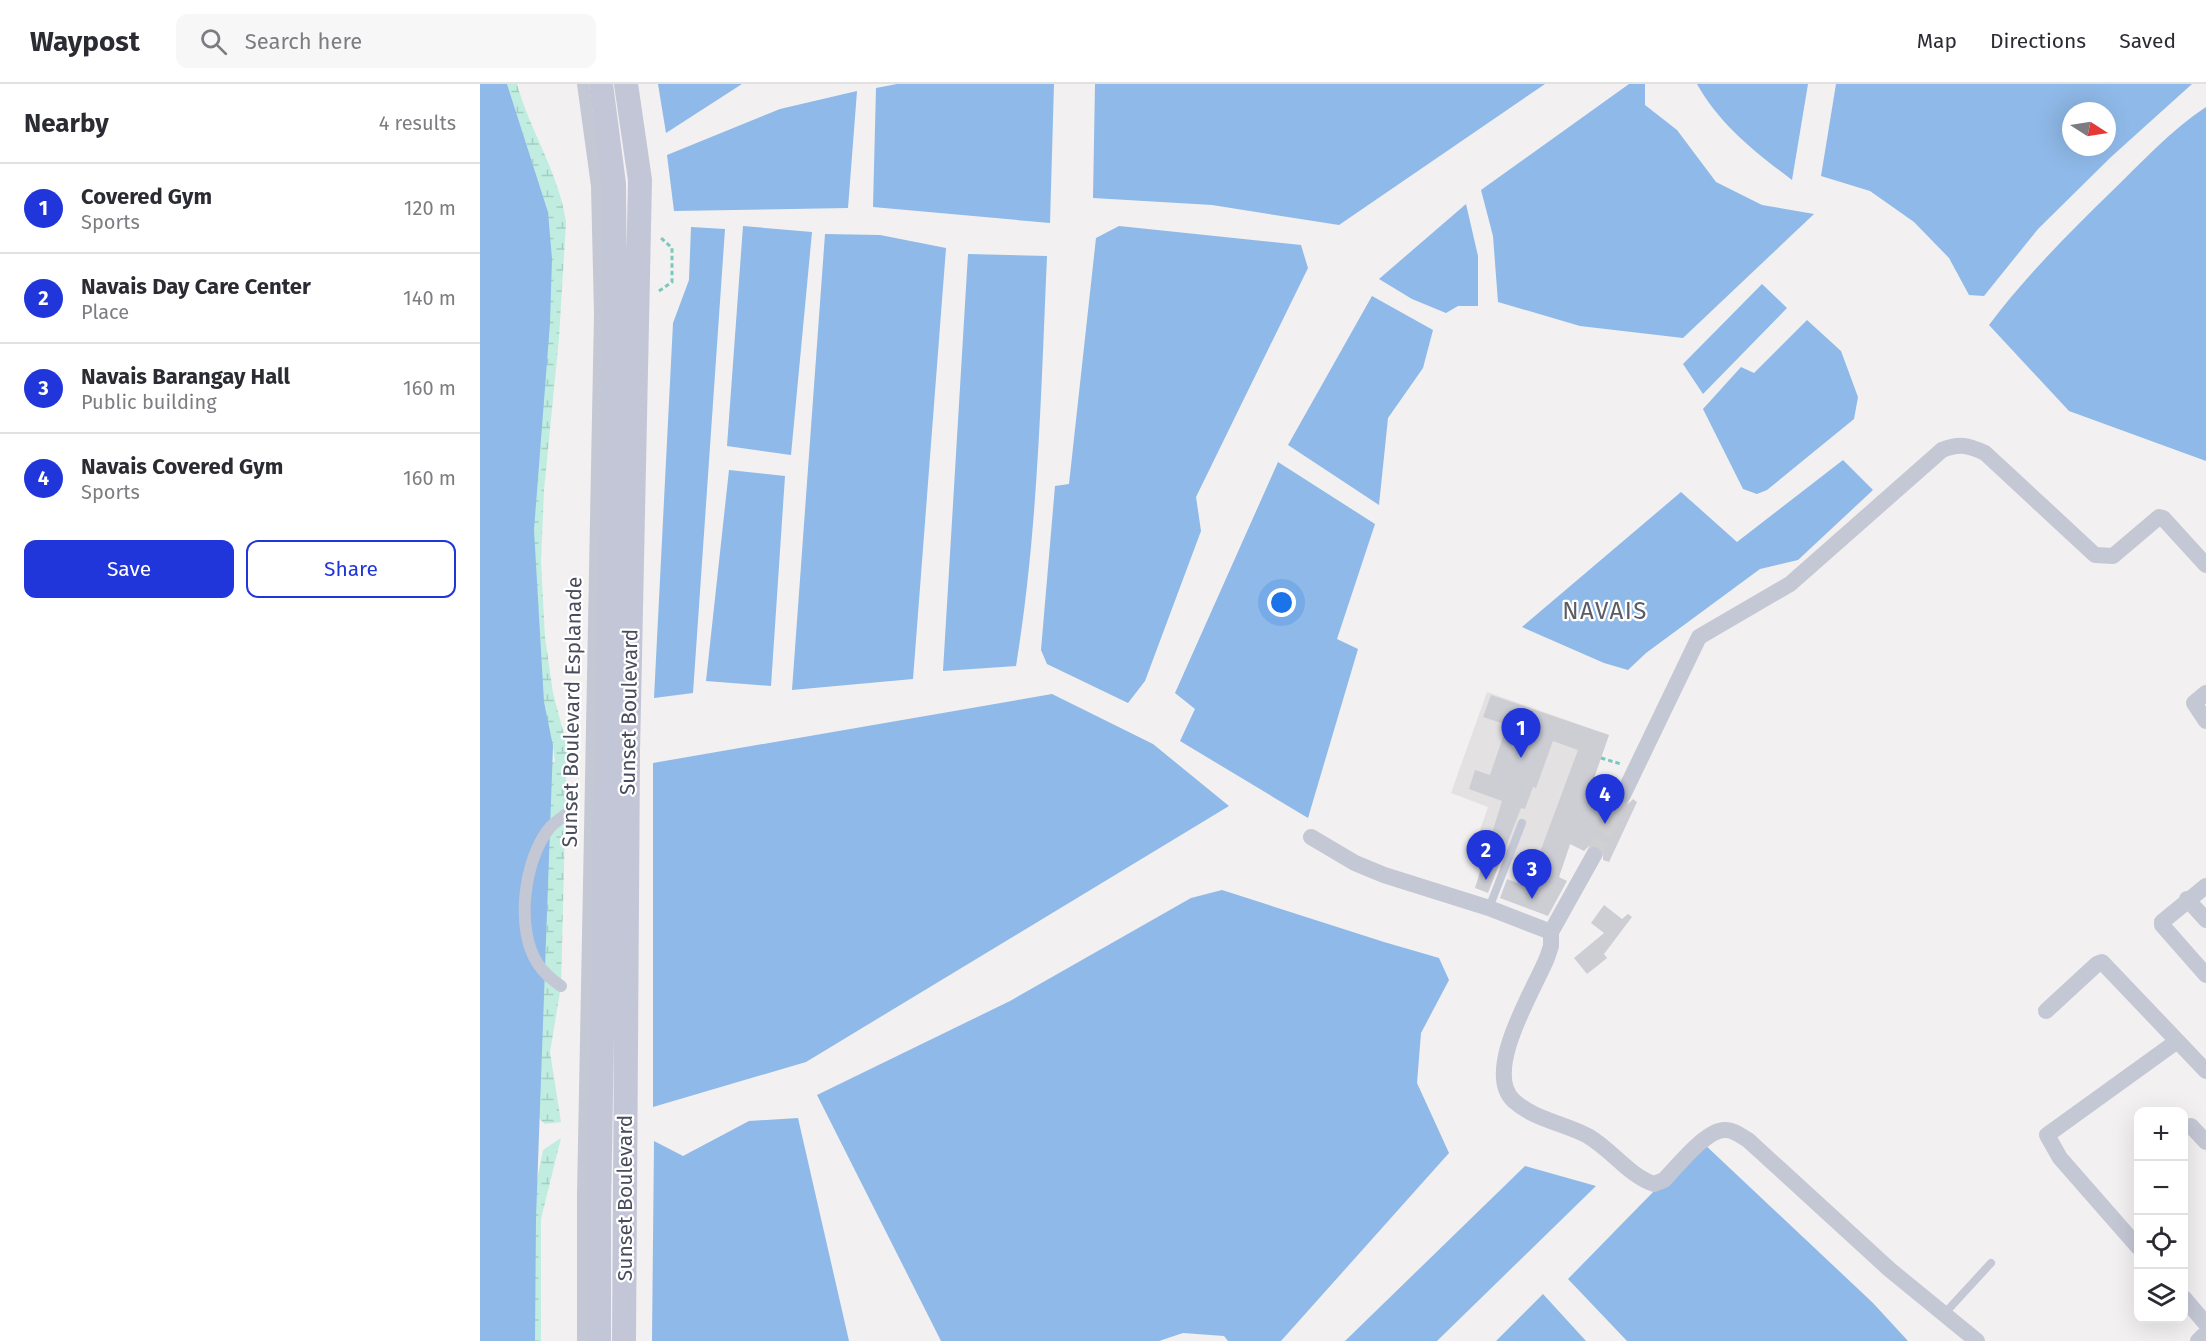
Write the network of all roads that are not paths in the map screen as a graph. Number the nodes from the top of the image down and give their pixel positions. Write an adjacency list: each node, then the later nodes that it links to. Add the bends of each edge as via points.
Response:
1 (583, 84): 32 (street, Sunset Boulevard Esplanade, via 597,186 600,313)
2 (600, 84): 5 (main road, Sunset Boulevard)
3 (626, 84): 4 (main road, Sunset Boulevard)
4 (640, 180): 5 (main road); 34 (main road, Sunset Boulevard, via 628,740)
5 (614, 184): 33 (main road, Sunset Boulevard)
6 (2206, 565): 9 (street, via 2159,517 2113,556 2095,555 1985,453 1956,444 1942,450 1790,584 1699,637)
7 (2206, 693): 8 (street, via 2194,703)
8 (2206, 721)
9 (1623, 795)
10 (566, 815): 20 (street, via 548,828 530,868 526,892 530,946 537,963)
11 (1522, 823): 16 (lane)
12 (1311, 837): 16 (street, via 1384,875)
13 (1594, 855): 18 (street)
14 (2206, 886): 15 (street)
15 (2187, 899): 17 (street); 19 (street, via 2162,922 2162,929)
16 (1489, 908): 18 (street)
17 (2206, 920)
18 (1551, 932): 29 (street, via 1547,958 1504,1059 1505,1089 1513,1101 1588,1137 1634,1174 1654,1184 1664,1180 1710,1136 1725,1129 1736,1133 1889,1269)
19 (2206, 975)
20 (561, 986)
21 (2046, 1011): 22 (street, via 2103,962)
22 (2176, 1042): 23 (street); 26 (street, via 2047,1135 2060,1158)
23 (2206, 1071)
24 (2192, 1126): 25 (street)
25 (2206, 1142)
26 (2134, 1241)
27 (1991, 1263): 29 (lane)
28 (2188, 1303): 30 (street)
29 (1945, 1313): 35 (street)
30 (2206, 1323)
31 (2206, 1333): 36 (street)
32 (583, 1341)
33 (599, 1341)
34 (624, 1341)
35 (1977, 1341)
36 (2198, 1341)

